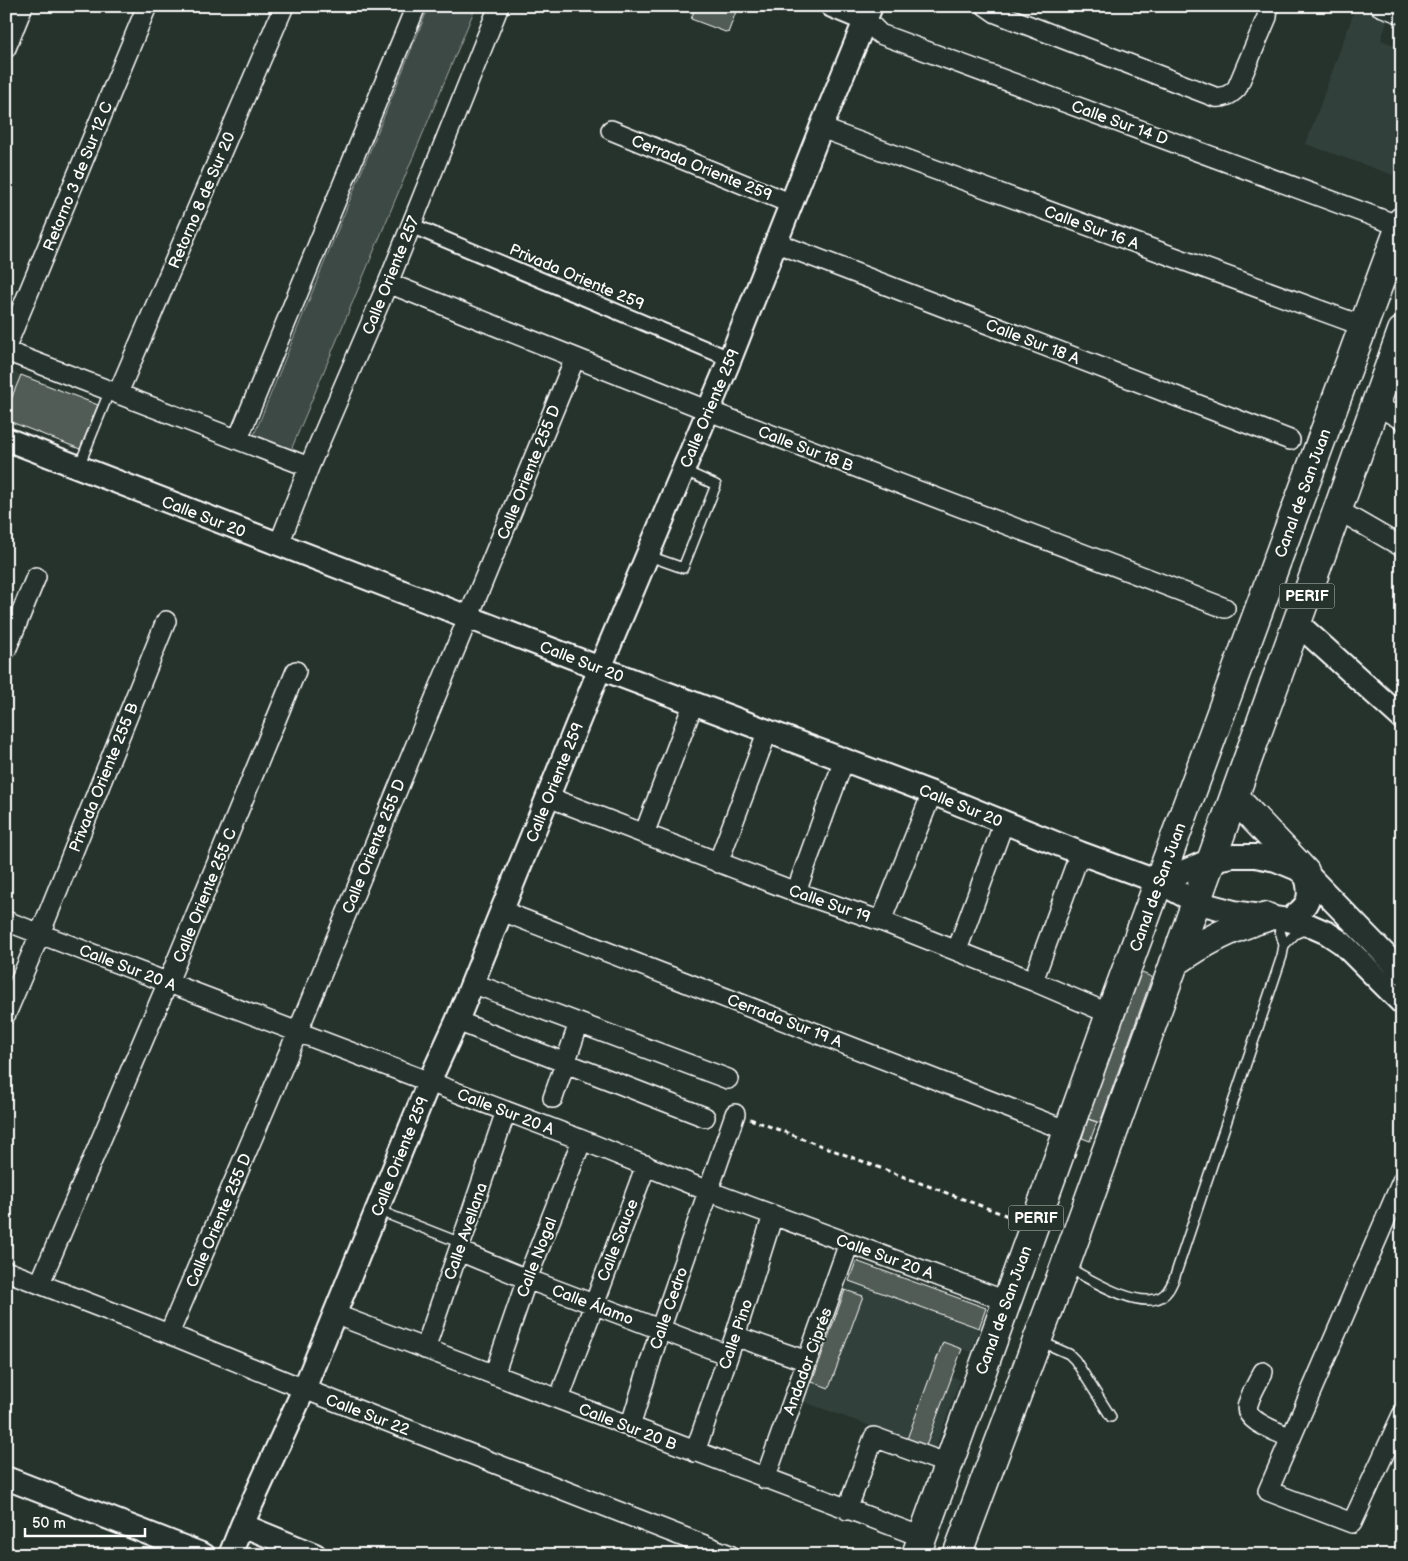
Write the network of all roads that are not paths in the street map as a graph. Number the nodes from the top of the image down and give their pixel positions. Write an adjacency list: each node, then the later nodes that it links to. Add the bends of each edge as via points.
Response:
1 (23, 6): 12 (street)
2 (147, 6): 22 (street, Retorno 3 de Sur 12 C)
3 (284, 6): 26 (street, Retorno 8 de Sur 20)
4 (416, 6): 31 (street)
5 (499, 6): 17 (street, Calle Oriente 257)
6 (832, 6): 10 (street)
7 (986, 6): 8 (street, via 996,13 1221,97 1228,96 1237,88 1267,17)
8 (1268, 6)
9 (1380, 6): 11 (street)
10 (868, 13): 13 (street, Calle Oriente 259); 16 (street, Calle Sur 14 D, via 880,34)
11 (1402, 14)
12 (6, 48)
13 (821, 128): 15 (street, Calle Oriente 259); 20 (street, Calle Sur 16 A)
14 (611, 130): 15 (street, Cerrada Oriente 259)
15 (792, 204): 18 (street, Calle Oriente 259)
16 (1394, 221): 20 (main road, Canal de San Juan / PERIF)
17 (410, 225): 19 (street, Calle Oriente 257); 25 (street, Privada Oriente 259)
18 (777, 243): 25 (street, Calle Oriente 259); 32 (street, Calle Sur 18 A)
19 (388, 283): 24 (street, Calle Sur 18 B); 33 (street, Calle Oriente 257)
20 (1363, 326): 61 (main road, Canal de San Juan / PERIF)
21 (1402, 331): 27 (main road, PERIF)
22 (6, 347)
23 (6, 351): 26 (street)
24 (575, 358): 28 (street, Calle Sur 18 B); 42 (street, Calle Oriente 255 D)
25 (730, 359): 28 (street, Calle Oriente 259)
26 (114, 391): 31 (street); 34 (lane)
27 (1375, 404): 29 (street); 36 (main road, PERIF)
28 (709, 411): 35 (street, Calle Oriente 259); 41 (street, Calle Sur 18 B)
29 (1402, 420)
30 (6, 439): 34 (street, Calle Sur 20)
31 (238, 439): 33 (street)
32 (1290, 440)
33 (309, 467): 37 (street, Calle Oriente 257)
34 (78, 468): 37 (street, Calle Sur 20)
35 (683, 470): 39 (street, Calle Oriente 259); 39 (lane, via 716,485 683,568)
36 (1338, 510): 38 (street); 44 (main road, PERIF)
37 (279, 544): 42 (street, Calle Sur 20)
38 (1402, 547)
39 (649, 556): 46 (street, Calle Oriente 259)
40 (36, 577): 45 (street)
41 (1226, 608)
42 (468, 617): 46 (street, Calle Sur 20); 82 (street, Calle Oriente 255 D)
43 (166, 621): 69 (street, Privada Oriente 255 B)
44 (1297, 623): 49 (street); 54 (main road, PERIF)
45 (6, 650)
46 (600, 668): 48 (street, Calle Sur 20); 53 (street, Calle Oriente 259)
47 (296, 671): 75 (street, Calle Oriente 255 C)
48 (694, 702): 50 (street, Calle Sur 20); 56 (street)
49 (1402, 718)
50 (768, 730): 51 (street, Calle Sur 20); 59 (street)
51 (844, 760): 52 (street, Calle Sur 20); 62 (street)
52 (932, 793): 55 (street, Calle Sur 20); 67 (street)
53 (548, 797): 56 (street, Calle Sur 19); 64 (street, Calle Oriente 259)
54 (1234, 797): 58 (main road, PERIF); 60 (main road)
55 (1004, 822): 57 (street, Calle Sur 20); 71 (street)
56 (644, 834): 59 (street, Calle Sur 19)
57 (1080, 853): 61 (street, Calle Sur 20); 74 (street)
58 (1211, 860): 60 (street, via 1255,856 1276,860); 61 (street); 63 (main road, PERIF)
59 (718, 863): 62 (street, Calle Sur 19)
60 (1304, 872): 65 (street, via 1309,888 1307,904 1299,912); 68 (lane, via 1339,925); 73 (street)
61 (1159, 882): 63 (street, Calle Sur 20); 79 (main road, Canal de San Juan / PERIF)
62 (796, 892): 67 (street, Calle Sur 19)
63 (1196, 902): 65 (street, Calle Sur 20); 72 (main road, PERIF)
64 (502, 911): 76 (street, Calle Oriente 259); 90 (street, Cerrada Sur 19 A)
65 (1277, 919): 68 (street, Calle Sur 20); 70 (lane); 72 (main road, via 1246,923 1190,950)
66 (6, 921): 69 (street, Calle Sur 20 A)
67 (881, 921): 71 (street, Calle Sur 19)
68 (1311, 926): 70 (lane); 77 (street, Calle Sur 20, via 1342,943)
69 (40, 934): 75 (street, Calle Sur 20 A); 78 (street, Privada Oriente 255 B)
70 (1284, 945): 99 (lane, via 1169,1291 1159,1298 1144,1300 1117,1293)
71 (957, 950): 74 (street, Calle Sur 19)
72 (1174, 962): 99 (main road, PERIF)
73 (1402, 972)
74 (1033, 981): 79 (street, Calle Sur 19)
75 (168, 982): 82 (street, Calle Sur 20 A); 102 (street, Calle Oriente 255 C)
76 (472, 983): 80 (street, Calle Oriente 259); 81 (street)
77 (1402, 1003)
78 (6, 1014)
79 (1110, 1014): 90 (main road, Canal de San Juan / PERIF)
80 (457, 1021): 83 (street); 85 (street, Calle Oriente 259)
81 (579, 1023): 83 (street); 84 (street)
82 (298, 1031): 85 (street, Calle Sur 20 A); 107 (street, Calle Oriente 255 D)
83 (565, 1063): 86 (street); 89 (street)
84 (728, 1079)
85 (429, 1082): 87 (street, Calle Sur 20 A); 95 (street, Calle Oriente 259)
86 (552, 1098)
87 (506, 1112): 91 (street, Calle Sur 20 A); 98 (street, Calle Avellana)
88 (735, 1114): 94 (street, Calle Cedro)
89 (705, 1117)
90 (1068, 1131): 103 (main road, Canal de San Juan / PERIF)
91 (582, 1140): 92 (street, Calle Sur 20 A); 101 (street, Calle Nogal)
92 (646, 1165): 94 (street, Calle Sur 20 A); 104 (street, Calle Sauce)
93 (1402, 1180): 120 (street)
94 (708, 1191): 96 (street, Calle Sur 20 A); 106 (street, Calle Cedro)
95 (376, 1210): 98 (lane, Calle Álamo); 105 (street, Calle Oriente 259)
96 (774, 1215): 97 (street, Calle Sur 20 A); 108 (street, Calle Pino)
97 (849, 1243): 103 (street, Calle Sur 20 A); 112 (street, Andador Ciprés)
98 (460, 1247): 101 (street, Calle Álamo); 110 (street, Calle Avellana)
99 (1065, 1266): 109 (main road, PERIF)
100 (6, 1271): 102 (street, Calle Sur 22)
101 (527, 1279): 104 (street, Calle Álamo); 114 (street, Calle Nogal)
102 (40, 1283): 107 (street, Calle Sur 22)
103 (1006, 1302): 123 (main road, Canal de San Juan / PERIF)
104 (593, 1303): 106 (street, Calle Álamo); 116 (street, Calle Sauce)
105 (334, 1314): 110 (street, Calle Sur 20 B); 115 (street, Calle Oriente 259)
106 (660, 1330): 111 (street, Calle Álamo); 119 (street, Calle Cedro)
107 (169, 1334): 115 (street, Calle Sur 22)
108 (735, 1336): 111 (street, Calle Pino); 112 (street)
109 (1037, 1340): 118 (lane, via 1069,1354 1075,1360); 133 (main road, PERIF)
110 (424, 1350): 114 (street, Calle Sur 20 B)
111 (728, 1354): 122 (street, Calle Pino)
112 (807, 1361): 125 (street, Andador Ciprés)
113 (1264, 1372): 120 (street, via 1247,1406 1248,1414)
114 (494, 1375): 116 (street, Calle Sur 20 B)
115 (304, 1389): 127 (street, Calle Oriente 259); 132 (street, Calle Sur 22)
116 (558, 1399): 119 (street, Calle Sur 20 B)
117 (1402, 1415): 121 (street)
118 (1111, 1417)
119 (630, 1426): 122 (street, Calle Sur 20 B)
120 (1291, 1438): 121 (street, via 1268,1490 1352,1523)
121 (1396, 1442)
122 (695, 1452): 125 (street, Calle Sur 20 B)
123 (948, 1464): 126 (street, via 874,1437); 128 (main road, Canal de San Juan / PERIF)
124 (6, 1478): 129 (street)
125 (765, 1479): 126 (street, Calle Sur 20 B)
126 (847, 1510): 128 (street, Calle Sur 20 B)
127 (242, 1525): 130 (street, Calle Oriente 259); 131 (street)
128 (919, 1546)
129 (204, 1555)
130 (230, 1555)
131 (316, 1555)
132 (730, 1555)
133 (957, 1555)

